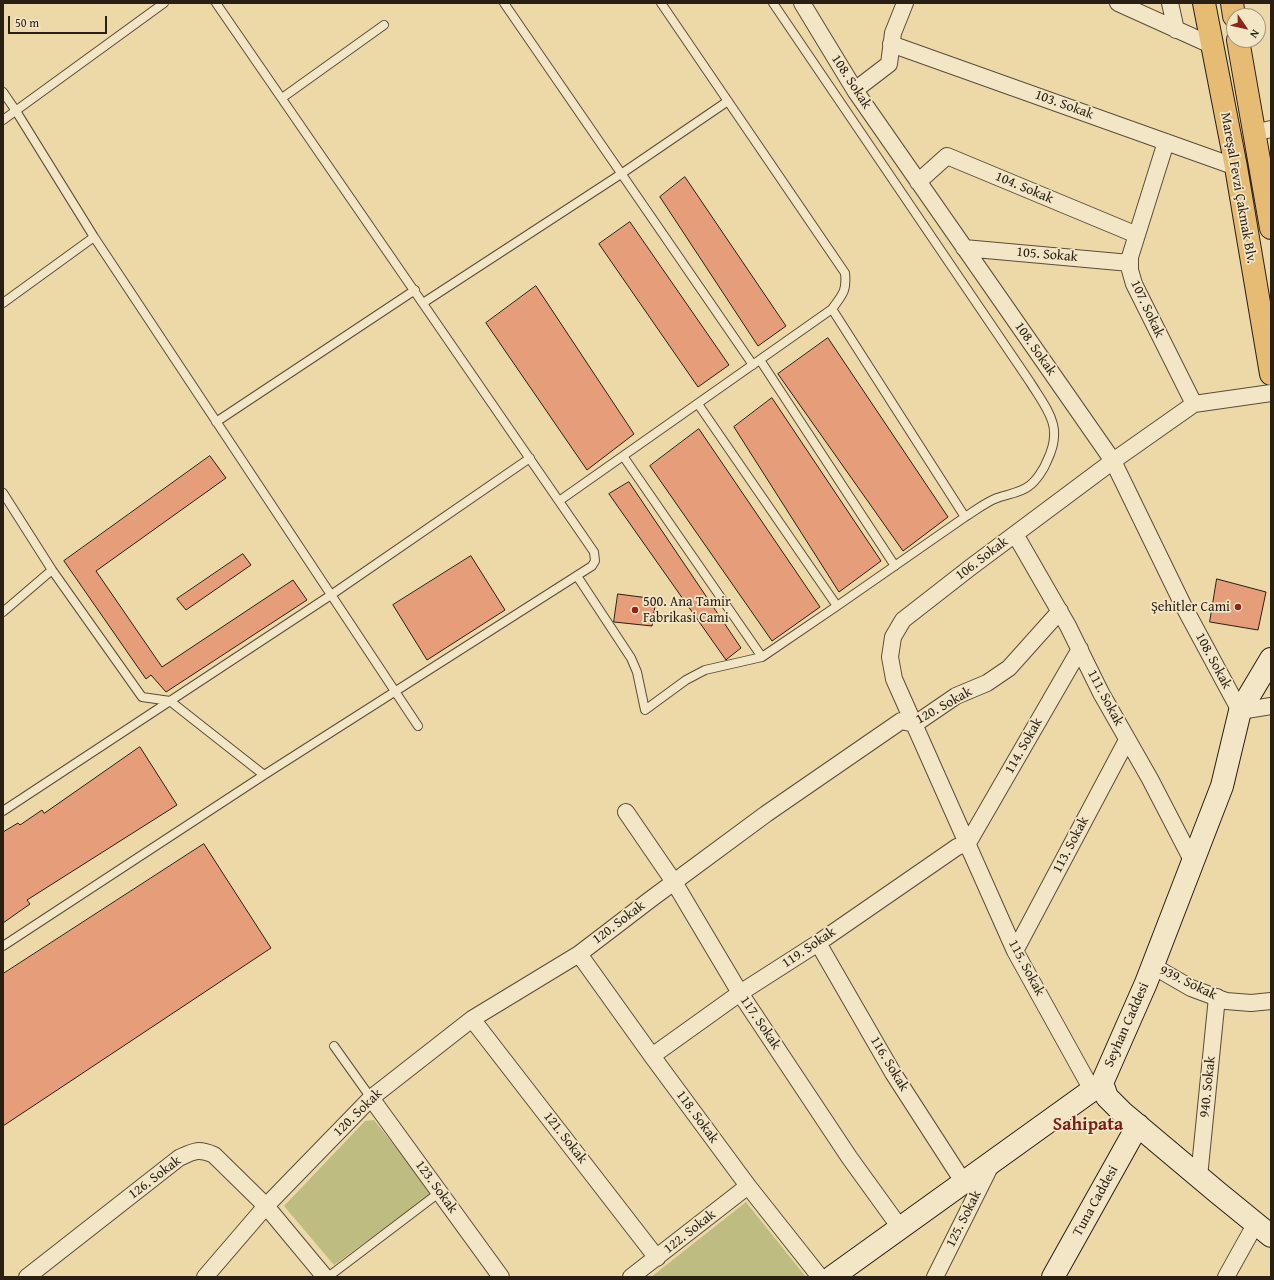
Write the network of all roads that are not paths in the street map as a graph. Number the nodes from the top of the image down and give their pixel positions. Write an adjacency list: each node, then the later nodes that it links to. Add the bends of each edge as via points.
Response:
1 (164, 3): 20 (lane)
2 (216, 3): 18 (lane)
3 (504, 3): 25 (lane)
4 (661, 3): 19 (lane)
5 (773, 3): 48 (lane, via 1051,414 1055,432 1052,451 1030,486 997,498)
6 (802, 3): 16 (street, 108. Sokak)
7 (905, 3): 13 (street)
8 (1118, 3): 12 (street)
9 (1170, 3): 12 (street)
10 (1204, 3): 14 (main road, Mareşal Fevzi Çakmak Blv.)
11 (384, 25): 18 (lane)
12 (1176, 30): 14 (street)
13 (891, 44): 16 (street, via 889,64); 23 (street, 103. Sokak)
14 (1211, 46): 24 (main road, Mareşal Fevzi Çakmak Blv.)
15 (1240, 48): 22 (main road, Mareşal Fevzi Çakmak Blv.)
16 (854, 90): 26 (street, 108. Sokak)
17 (3, 92): 20 (lane)
18 (282, 98): 32 (lane)
19 (728, 101): 25 (lane); 35 (lane, via 845,273 844,293)
20 (16, 111): 21 (lane); 29 (lane)
21 (3, 120)
22 (1263, 131): 27 (main road, Mareşal Fevzi Çakmak Blv.)
23 (1166, 142): 24 (street, 103. Sokak); 28 (street, 107. Sokak)
24 (1236, 167): 38 (main road, Mareşal Fevzi Çakmak Blv.)
25 (621, 174): 34 (lane); 37 (lane)
26 (918, 182): 28 (street, 104. Sokak, via 947,156); 30 (street, 108. Sokak)
27 (1271, 228)
28 (1137, 235): 31 (street, 107. Sokak)
29 (94, 237): 33 (lane); 42 (lane)
30 (964, 248): 31 (street, 105. Sokak); 45 (street, 108. Sokak)
31 (1130, 262): 41 (street, 107. Sokak, via 1134,284)
32 (415, 290): 34 (lane); 42 (lane)
33 (3, 303)
34 (424, 303): 44 (lane)
35 (832, 309): 36 (lane); 48 (lane)
36 (760, 360): 37 (lane); 50 (lane)
37 (753, 365): 40 (lane)
38 (1271, 374)
39 (1271, 393): 41 (street, 106. Sokak)
40 (698, 404): 43 (lane); 54 (lane)
41 (1194, 404): 45 (street, 106. Sokak)
42 (216, 422): 53 (lane)
43 (623, 456): 47 (lane); 58 (lane)
44 (530, 458): 47 (lane); 53 (lane)
45 (1113, 461): 49 (street, 106. Sokak); 63 (street, 108. Sokak, via 1184,607)
46 (3, 493): 51 (lane)
47 (559, 501): 52 (lane, via 594,552 595,561 592,566)
48 (966, 516): 50 (lane)
49 (1015, 534): 55 (street, 111. Sokak); 64 (street, 106. Sokak, via 903,620 894,637 890,657 894,679)
50 (895, 566): 54 (lane)
51 (52, 570): 56 (lane); 61 (lane, via 142,697)
52 (577, 576): 58 (lane, via 631,658 637,672 645,710 704,670); 60 (lane)
53 (331, 595): 60 (lane); 61 (lane)
54 (837, 606): 58 (lane)
55 (1060, 611): 57 (street, 111. Sokak); 64 (street, 120. Sokak, via 1009,668 987,683 956,696)
56 (3, 612)
57 (1080, 649): 66 (street, 111. Sokak); 70 (street, 114. Sokak)
58 (762, 657)
59 (1271, 659): 63 (main road, Seyhan Caddesi)
60 (395, 691): 65 (lane); 67 (lane)
61 (170, 701): 67 (lane); 68 (lane)
62 (1271, 706): 63 (street)
63 (1240, 711): 71 (main road, Seyhan Caddesi, via 1222,786)
64 (915, 724): 70 (street, 106. Sokak); 72 (street, 120. Sokak, via 900,721)
65 (418, 726)
66 (1127, 740): 71 (street, 111. Sokak); 75 (street, 113. Sokak)
67 (264, 775): 74 (lane)
68 (3, 811)
69 (626, 812): 72 (street, 117. Sokak)
70 (968, 843): 73 (street, 119. Sokak, via 956,847); 75 (street, 115. Sokak)
71 (1193, 862): 77 (main road, Seyhan Caddesi)
72 (674, 882): 76 (street, 120. Sokak); 78 (street, 117. Sokak)
73 (818, 943): 78 (street, 119. Sokak); 89 (street, 116. Sokak, via 892,1072)
74 (3, 946)
75 (1015, 950): 84 (street, 115. Sokak)
76 (579, 954): 81 (street, 120. Sokak); 83 (street, 118. Sokak)
77 (1152, 966): 79 (street, 939. Sokak, via 1191,988); 84 (main road, Seyhan Caddesi)
78 (740, 993): 83 (street, 119. Sokak); 93 (street, 117. Sokak, via 849,1157)
79 (1217, 997): 80 (street, 939. Sokak, via 1226,1001 1251,1003); 88 (street, 940. Sokak)
80 (1271, 1001)
81 (472, 1019): 85 (street, 120. Sokak); 95 (street, 121. Sokak)
82 (334, 1046): 85 (lane)
83 (652, 1056): 90 (street, 118. Sokak)
84 (1097, 1086): 86 (main road); 87 (main road)
85 (371, 1098): 91 (street, 123. Sokak); 92 (street, 120. Sokak)
86 (1138, 1125): 88 (main road); 105 (main road, Tuna Caddesi)
87 (993, 1162): 89 (main road); 104 (street, 125. Sokak)
88 (1199, 1177): 94 (main road)
89 (964, 1183): 93 (main road)
90 (748, 1186): 95 (street, 122. Sokak); 102 (street, 118. Sokak)
91 (440, 1192): 99 (lane); 100 (street, 123. Sokak)
92 (266, 1206): 96 (street, 126. Sokak, via 214,1155 204,1150 193,1152 179,1158); 97 (street, 120. Sokak); 98 (street, 126. Sokak)
93 (901, 1229): 103 (main road)
94 (1263, 1230): 106 (street)
95 (657, 1258): 101 (street, 122. Sokak)
96 (27, 1277)
97 (205, 1277)
98 (325, 1277)
99 (328, 1277)
100 (501, 1277)
101 (631, 1277)
102 (820, 1277)
103 (832, 1277)
104 (934, 1277)
105 (1054, 1277)
106 (1226, 1277)

